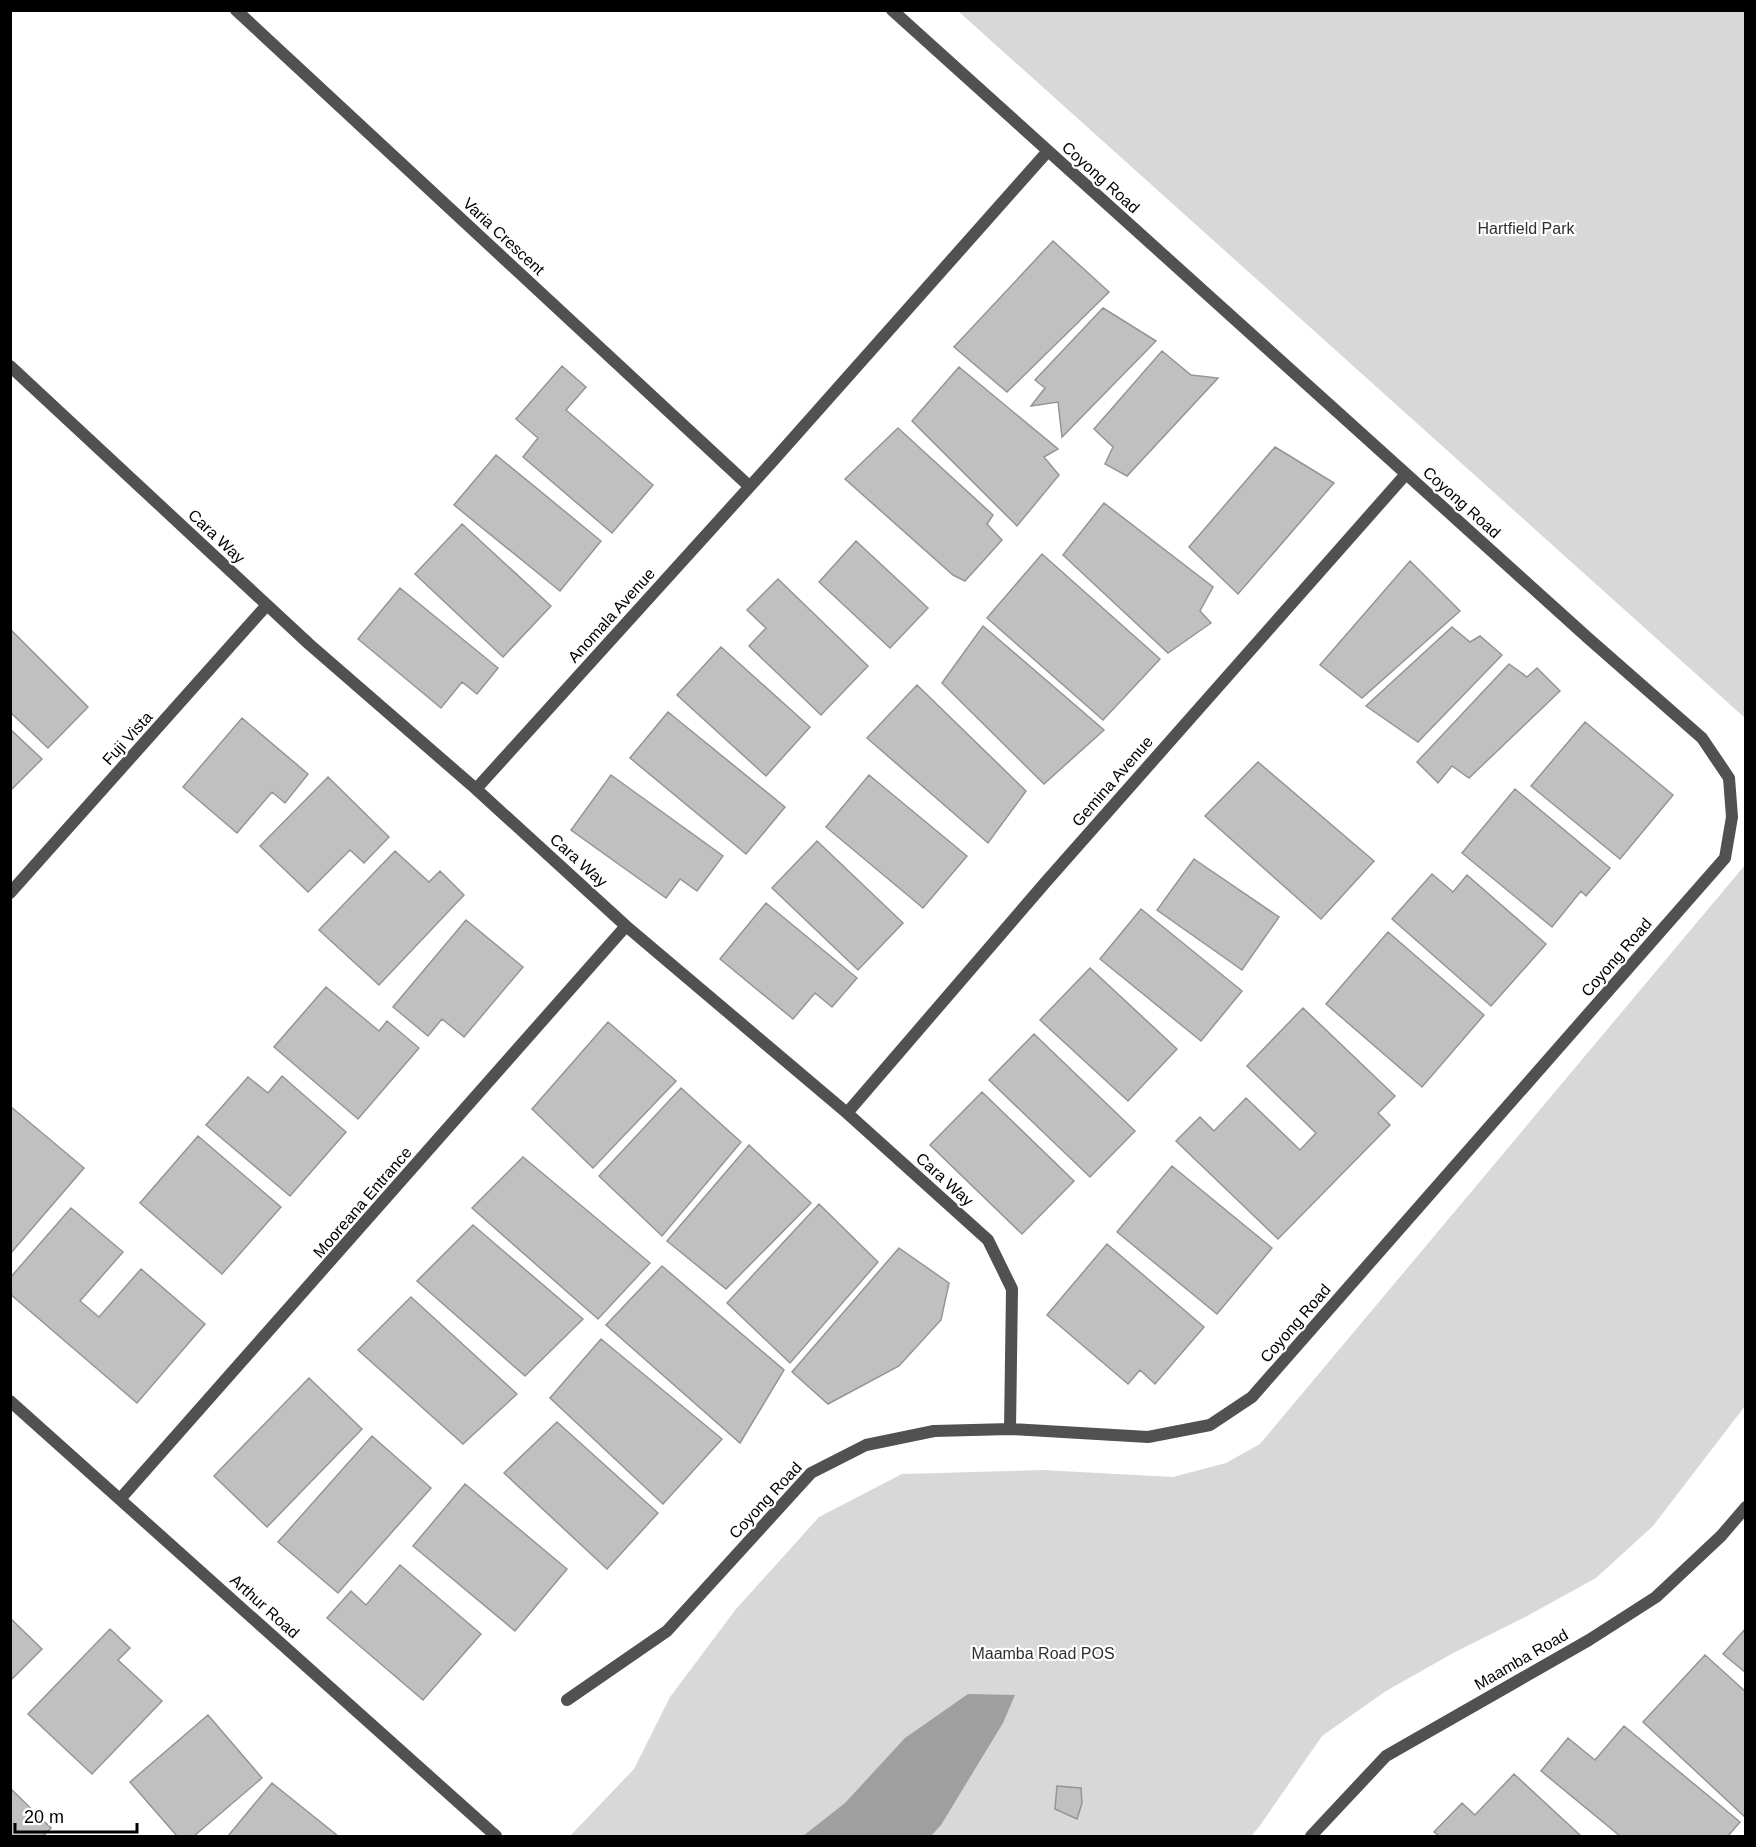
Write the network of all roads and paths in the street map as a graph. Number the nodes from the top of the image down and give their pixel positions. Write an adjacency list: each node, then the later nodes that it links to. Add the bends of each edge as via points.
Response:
1 (236, 10): 6 (street, Varia Crescent)
2 (892, 10): 3 (street, Coyong Road)
3 (1048, 151): 5 (street, Coyong Road); 6 (street, Anomala Avenue)
4 (10, 366): 7 (street, Cara Way)
5 (1406, 474): 11 (street, Gemina Avenue); 13 (street, Coyong Road, via 1702,738 1729,778 1732,817 1725,858 1252,1397 1209,1425 1148,1437)
6 (750, 486): 8 (street, Anomala Avenue)
7 (267, 605): 8 (street, Cara Way); 9 (street, Fuji Vista)
8 (476, 789): 10 (street, Cara Way)
9 (10, 893)
10 (626, 926): 11 (street, Cara Way); 14 (street, Mooreana Entrance)
11 (846, 1113): 13 (street, Cara Way, via 988,1240 1012,1289)
12 (10, 1401): 14 (street, Arthur Road)
13 (1010, 1429): 16 (street, Coyong Road, via 934,1431 866,1445 811,1473 667,1631)
14 (121, 1498): 17 (street, Arthur Road)
15 (1746, 1507): 18 (street, Maamba Road, via 1656,1597 1589,1640 1386,1756)
16 (567, 1700)
17 (491, 1835)
18 (1311, 1836)

